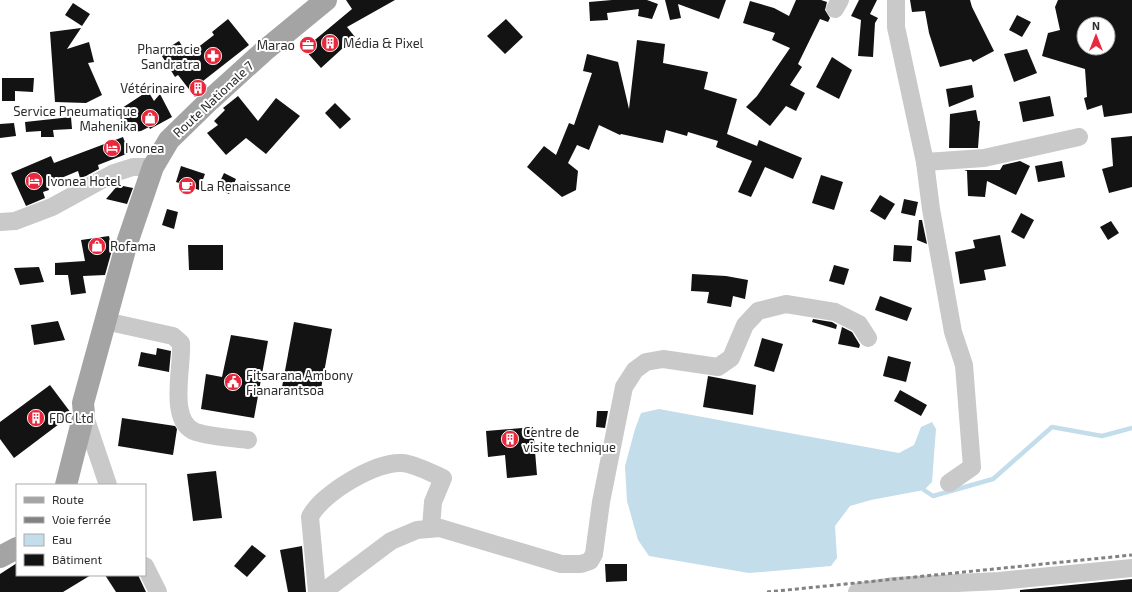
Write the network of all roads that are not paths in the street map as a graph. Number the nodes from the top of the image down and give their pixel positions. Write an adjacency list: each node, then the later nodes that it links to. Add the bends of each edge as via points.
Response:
1 (326, 0): 5 (main road, Route Nationale 7, via 210,100 169,140)
2 (896, 0): 4 (street, via 896,27)
3 (1079, 137): 4 (street, via 984,158)
4 (926, 162): 11 (street, via 931,209 953,332 964,365 972,467)
5 (153, 167): 6 (street, via 134,167 114,173 52,207 15,221); 7 (main road, Route Nationale 7, via 126,246)
6 (0, 222)
7 (106, 317): 9 (main road, via 83,403); 10 (street, via 173,336 181,343 179,410 184,423 195,432)
8 (868, 338): 14 (street, via 859,324 835,312 786,304 758,311 744,325 731,358 718,367 663,359 646,362 635,370 624,386 601,502 594,554 590,561 581,564 561,564 481,538)
9 (84, 414): 12 (main road); 13 (street)
10 (248, 440)
11 (949, 483)
12 (66, 484)
13 (108, 484)
14 (431, 528): 20 (street, via 434,502 443,478 404,463 374,468 327,496 314,508 310,517); 21 (street, via 417,530 391,541)
15 (16, 549): 16 (main road)
16 (0, 557)
17 (146, 568): 19 (street)
18 (1132, 568): 22 (street, via 999,581 894,586)
19 (158, 592)
20 (316, 592)
21 (323, 592)
22 (857, 592)

